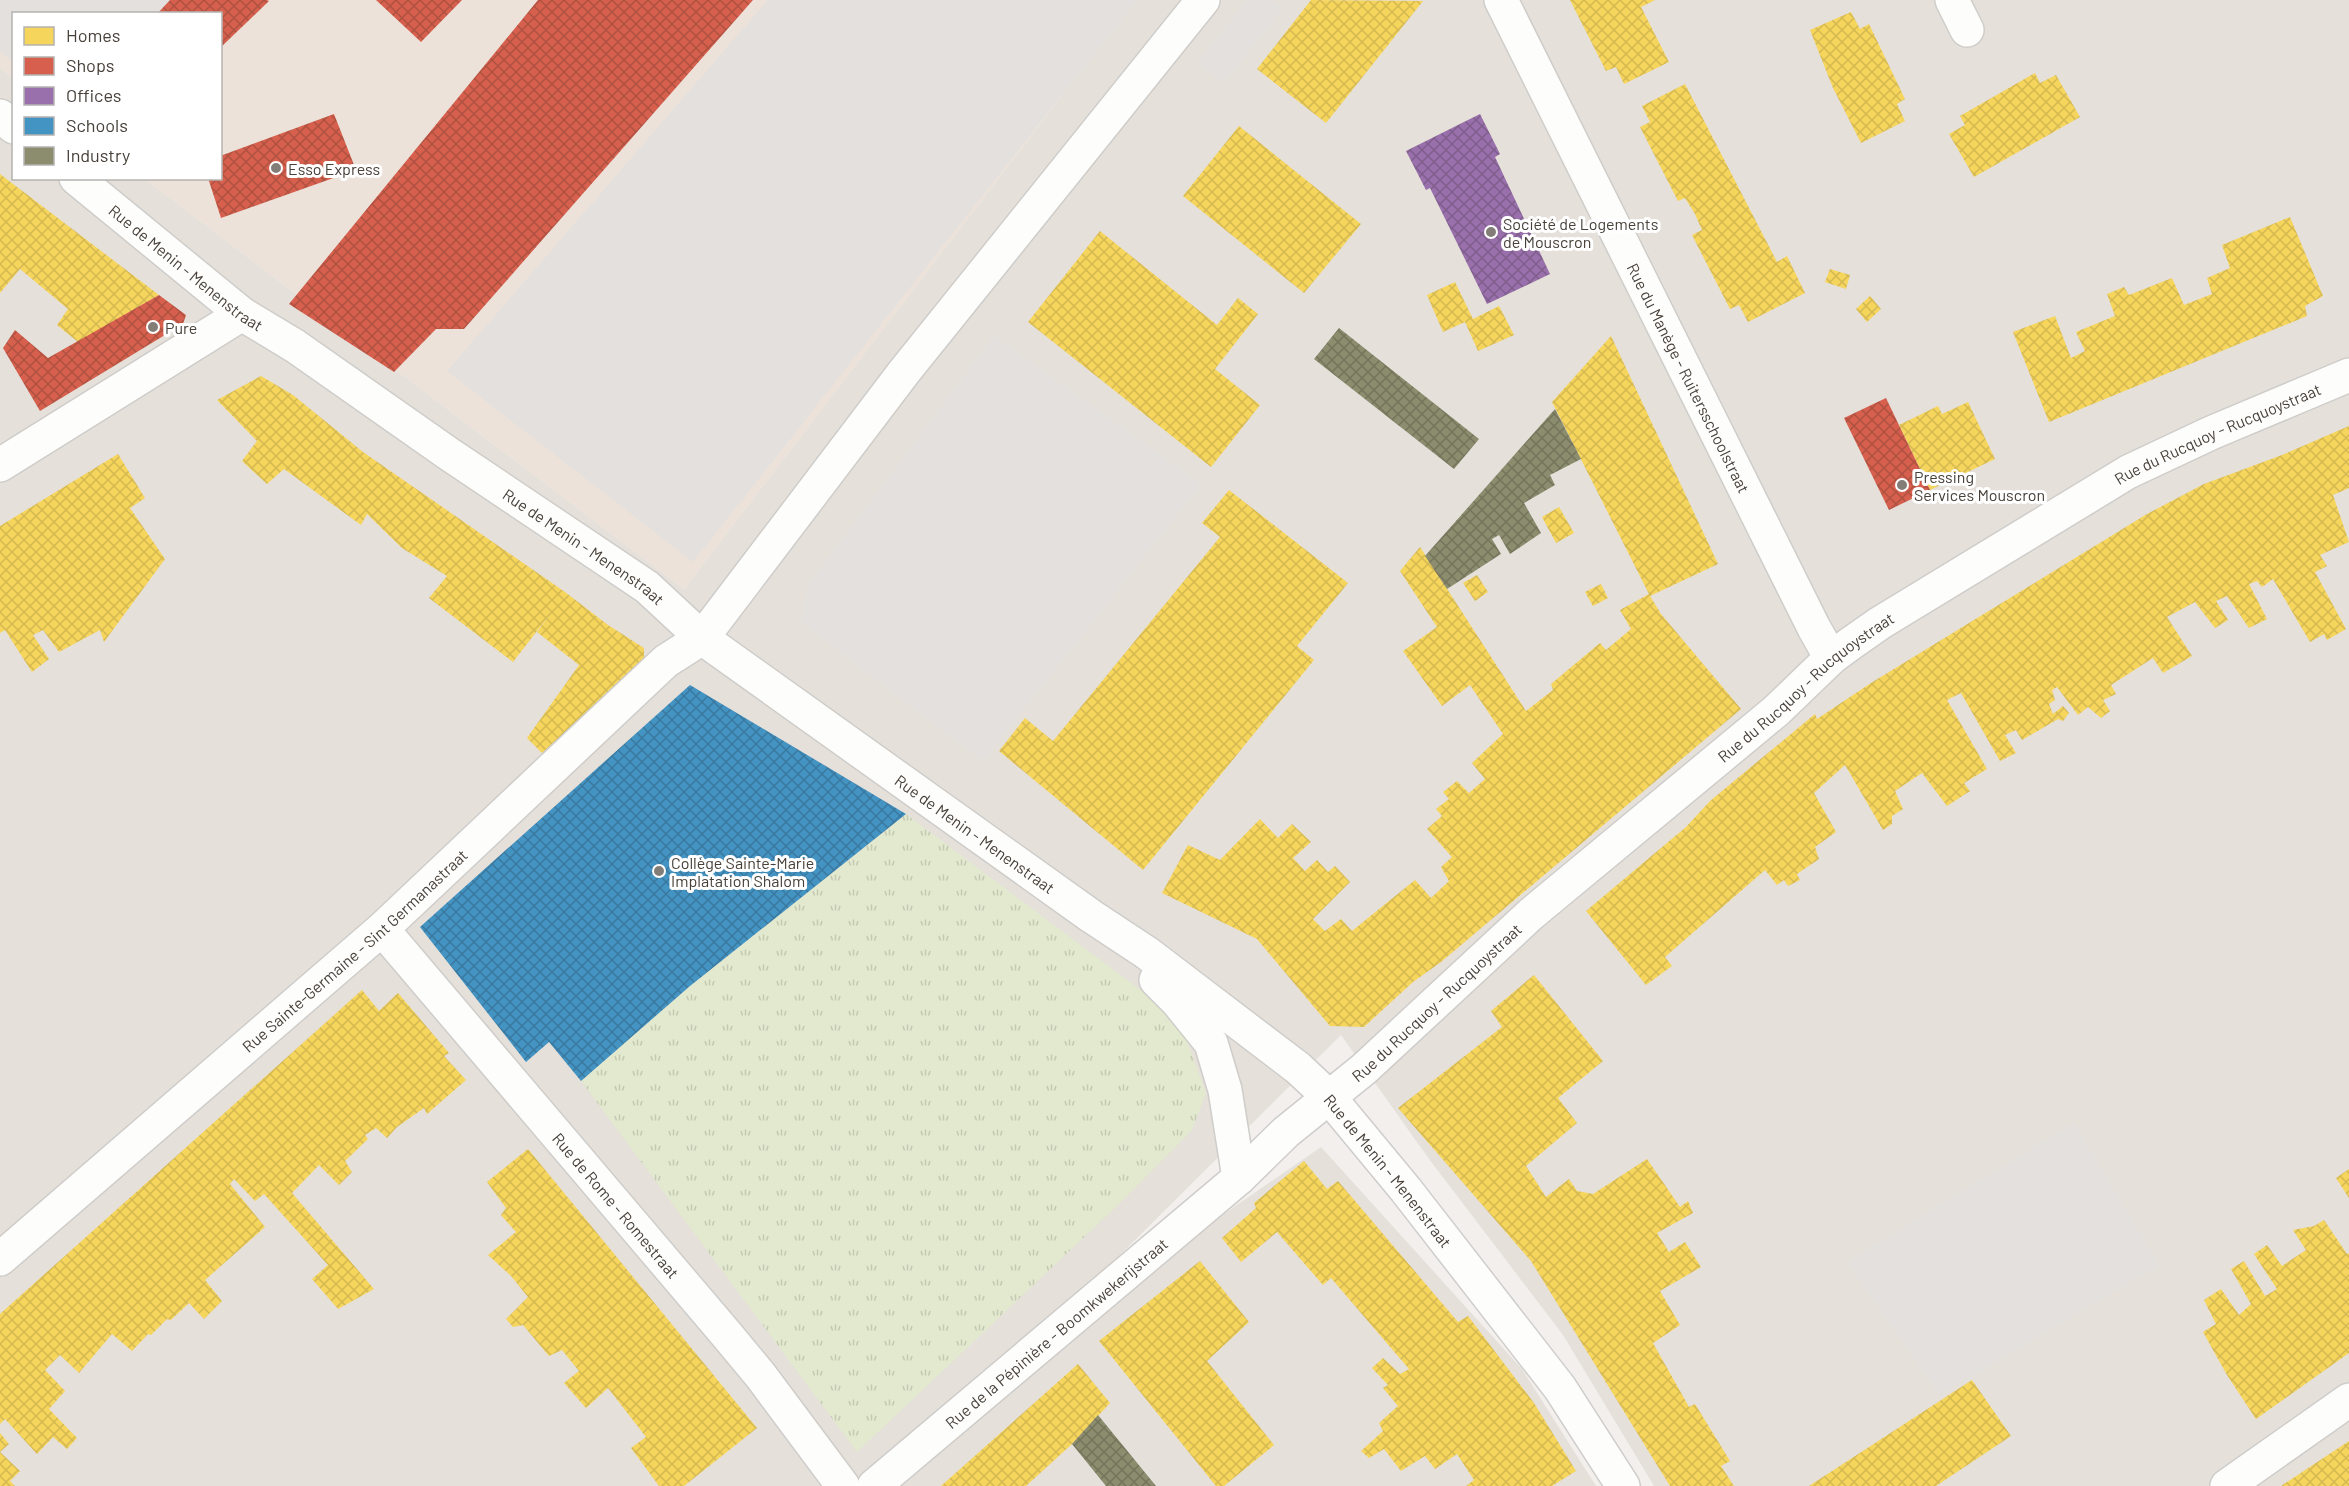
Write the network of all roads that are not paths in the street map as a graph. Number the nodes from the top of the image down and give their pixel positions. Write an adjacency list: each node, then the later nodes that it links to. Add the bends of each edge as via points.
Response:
1 (1203, 0): 11 (street, via 904,372)
2 (1501, 0): 12 (street, Rue du Manège - Ruitersschoolstraat)
3 (1952, 0): 4 (street)
4 (1967, 30)
5 (0, 116): 6 (street)
6 (12, 125)
7 (78, 180): 8 (street, Rue de Menin - Menenstraat)
8 (242, 314): 10 (street); 11 (street, Rue de Menin - Menenstraat, via 295,346 647,587)
9 (2349, 375): 12 (street, Rue du Rucquoy - Rucquoystraat, via 2128,472 1880,623)
10 (0, 465)
11 (702, 638): 13 (street, Rue de Menin - Menenstraat); 14 (street, Rue Sainte-Germaine - Sint Germanastraat, via 666,661)
12 (1831, 658): 15 (street, Rue du Rucquoy - Rucquoystraat, via 1776,711 1532,914)
13 (1091, 916): 15 (street, Rue de Menin - Menenstraat, via 1147,953 1298,1068); 16 (street, Rue de Menin - Menenstraat, via 1177,1000 1211,1043 1225,1090)
14 (382, 929): 17 (street, Rue Sainte-Germaine - Sint Germanastraat); 19 (street, Rue de Rome - Romestraat, via 761,1376)
15 (1329, 1097): 16 (street, Rue du Rucquoy - Rucquoystraat); 21 (street, Rue de Menin - Menenstraat, via 1560,1388)
16 (1239, 1178): 20 (street, Rue de la Pépinière - Boomkwekerijstraat)
17 (0, 1259)
18 (2349, 1400): 22 (street)
19 (843, 1486)
20 (874, 1486)
21 (1623, 1486)
22 (2227, 1486)

